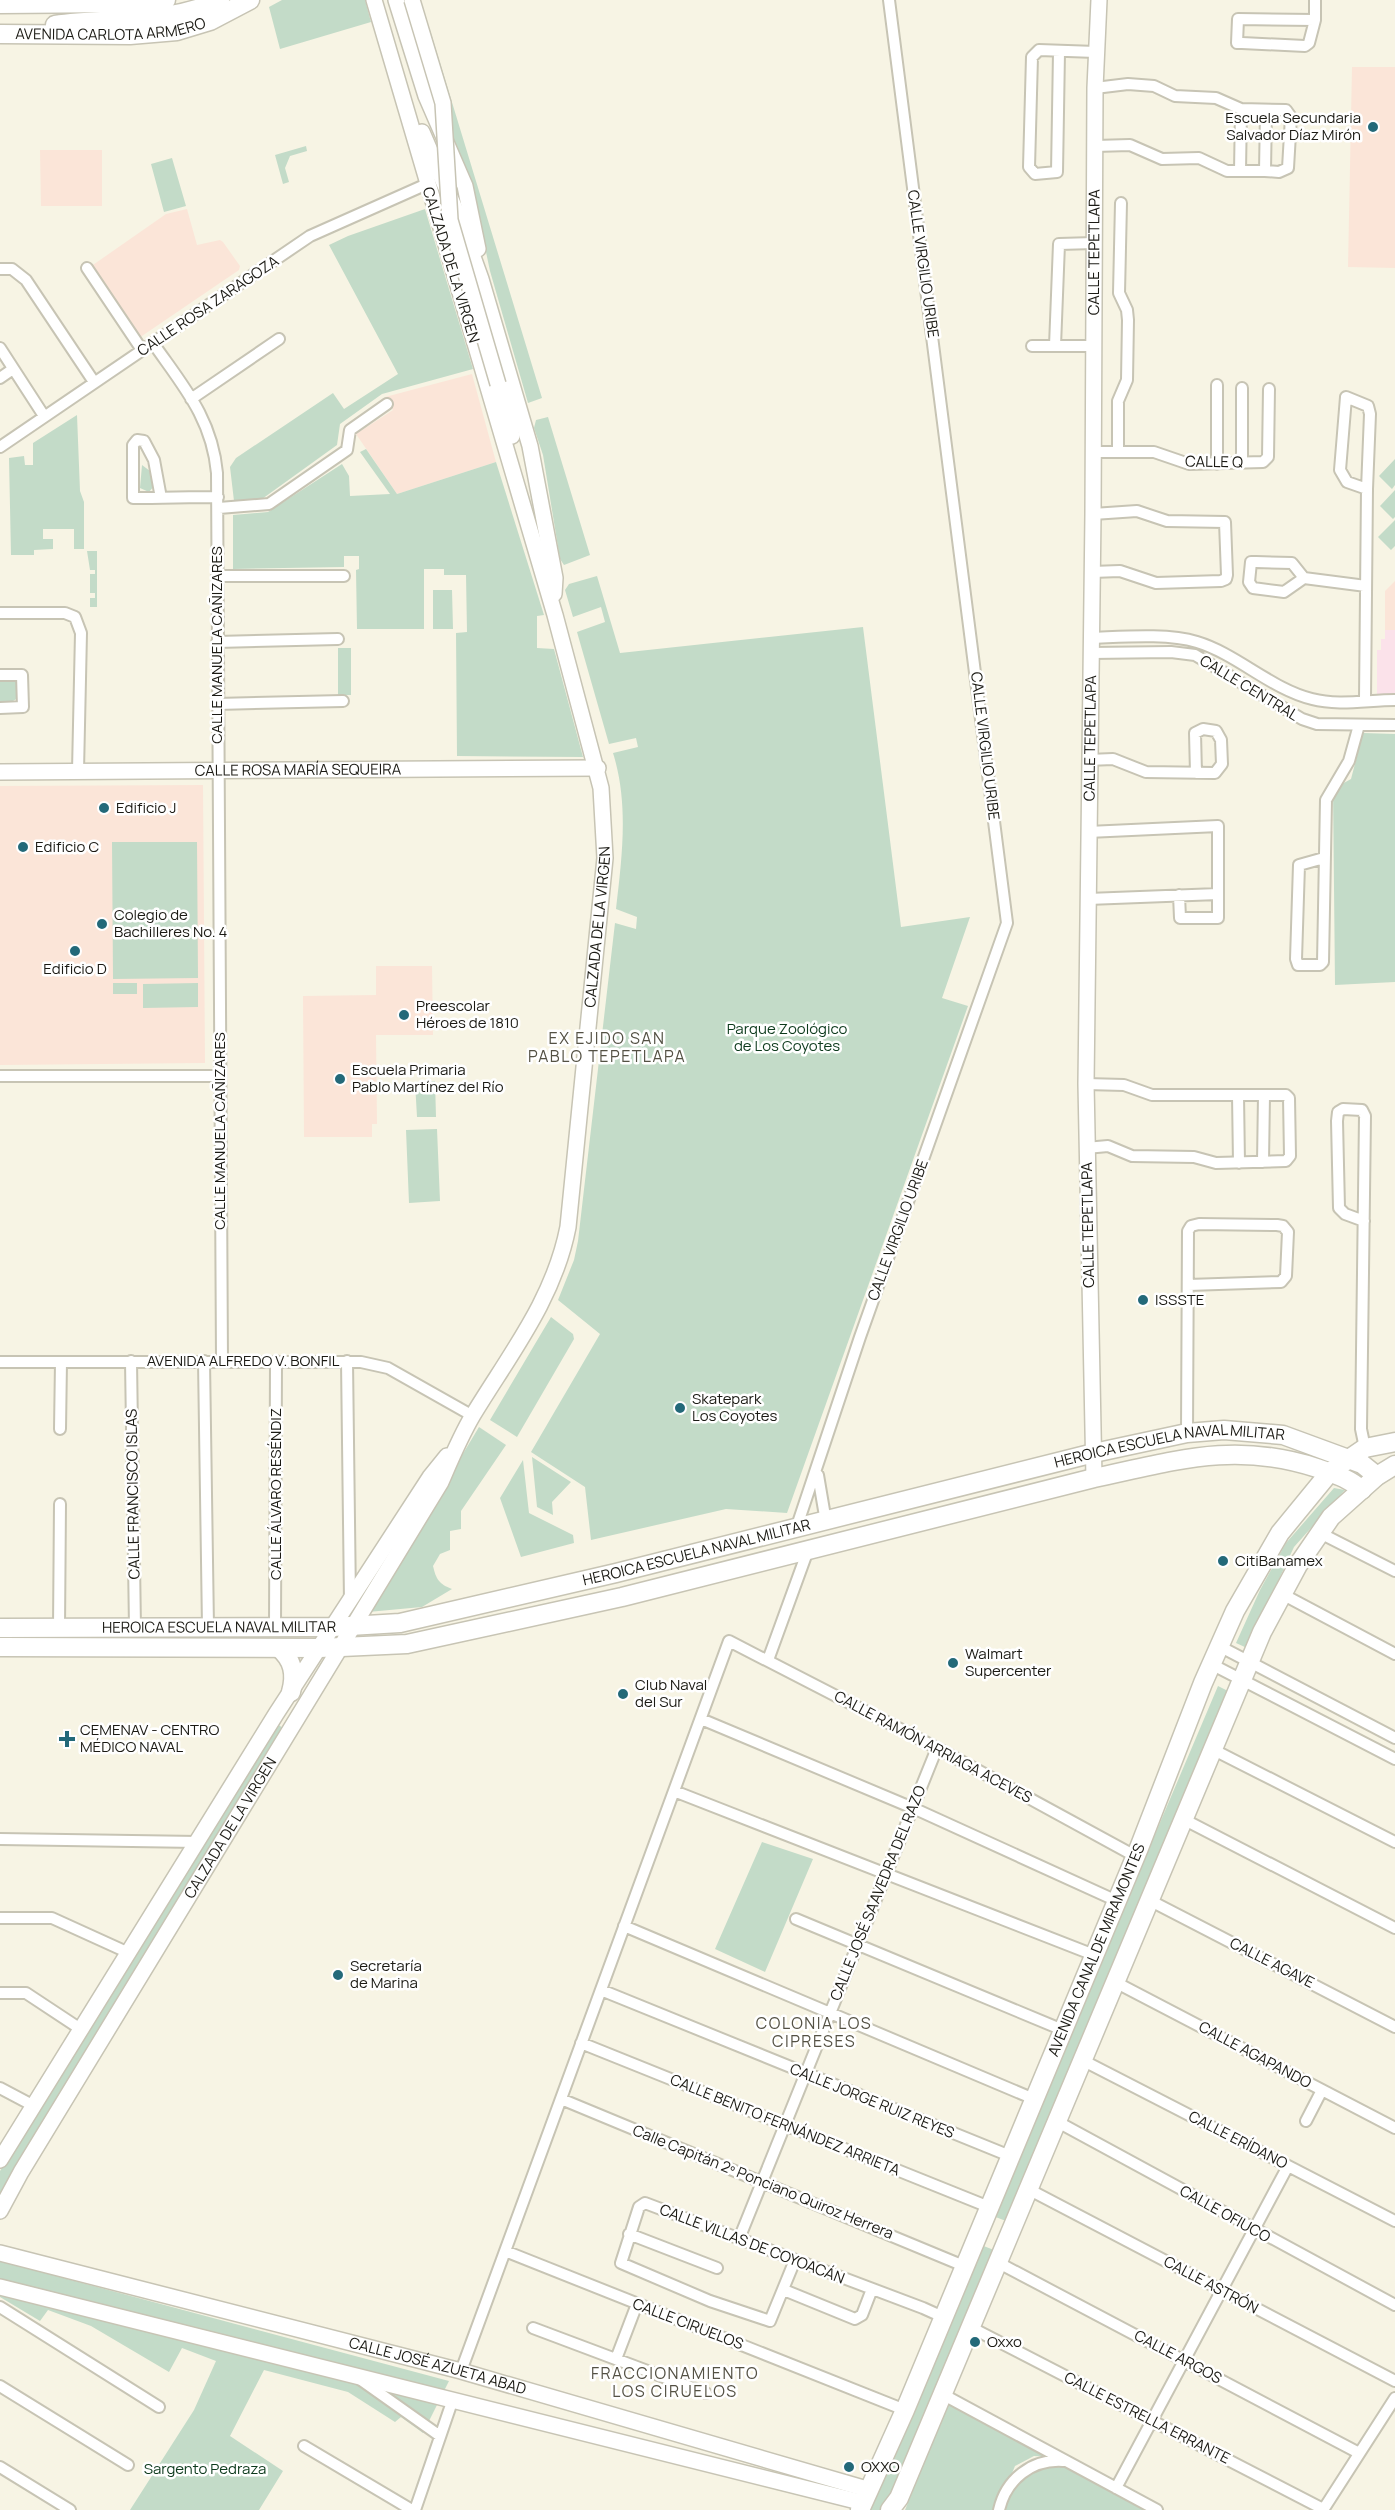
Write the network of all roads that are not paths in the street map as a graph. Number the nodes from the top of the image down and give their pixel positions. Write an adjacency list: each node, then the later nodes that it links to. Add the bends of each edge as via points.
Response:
1 (166, 0): 11 (main road, AVENIDA CARLOTA ARMERO)
2 (250, 0): 13 (main road, AVENIDA CARLOTA ARMERO, via 210,21 177,32)
3 (374, 0): 22 (street, CALZADA DE LA VIRGEN)
4 (382, 0): 27 (street, CALZADA DE LA VIRGEN, via 420,127)
5 (396, 0): 27 (street, via 426,96 465,186)
6 (412, 0): 53 (street, CALZADA DE LA VIRGEN, bridge, via 443,103 450,220 520,466)
7 (889, 0): 110 (street, CALLE VIRGILIO URIBE, via 1007,923)
8 (1099, 0): 15 (street, CALLE TEPETLAPA)
9 (1315, 0): 12 (street)
10 (219, 1): 13 (main road, via 160,18 85,21)
11 (0, 4)
12 (1315, 20): 12 (street, via 1305,46 1242,44 1235,37 1238,20)
13 (0, 34)
14 (1059, 52): 14 (street, via 1039,50 1032,57 1029,167 1035,174 1058,172); 15 (street)
15 (1096, 52): 16 (street, CALLE TEPETLAPA)
16 (1095, 88): 17 (street, via 1154,86 1175,96 1216,98); 19 (street, CALLE TEPETLAPA)
17 (1241, 109): 18 (street); 20 (street)
18 (1266, 110): 21 (street); 21 (street, via 1286,110 1291,117 1288,168)
19 (1095, 146): 20 (street, via 1130,145 1162,159 1199,158 1227,171); 24 (street, CALLE TEPETLAPA)
20 (1240, 171): 21 (street)
21 (1265, 171)
22 (427, 184): 29 (street, CALLE ROSA ZARAGOZA, via 310,236); 53 (street, CALZADA DE LA VIRGEN)
23 (1121, 203): 45 (street, via 1119,292 1128,321 1127,380 1118,401)
24 (1094, 243): 31 (street, via 1059,244); 32 (street, CALLE TEPETLAPA)
25 (87, 268): 34 (street)
26 (0, 269): 37 (street, via 12,269 26,280)
27 (481, 279): 59 (street, CALZADA DE LA VIRGEN, via 531,446 555,578)
28 (279, 339): 41 (street)
29 (153, 343): 34 (street, CALLE ROSA ZARAGOZA); 41 (street, CALLE MANUELA CAÑIZARES)
30 (1032, 346): 31 (street)
31 (1056, 346): 32 (street)
32 (1093, 346): 46 (street, CALLE TEPETLAPA)
33 (0, 348): 35 (street)
34 (142, 350): 37 (street, CALLE ROSA ZARAGOZA)
35 (14, 369): 36 (street); 43 (street)
36 (0, 378)
37 (94, 382): 43 (street, CALLE ROSA ZARAGOZA)
38 (1217, 385): 48 (street)
39 (1242, 388): 47 (street)
40 (1269, 389): 47 (street, CALLE Q, via 1268,457 1263,462)
41 (191, 399): 51 (street, CALLE MANUELA CAÑIZARES, via 214,446)
42 (387, 404): 51 (street, via 350,430 347,450 275,500 260,506)
43 (44, 416): 44 (street, CALLE ROSA ZARAGOZA)
44 (0, 447)
45 (1118, 451): 46 (street, CALLE Q); 48 (street, CALLE Q, via 1154,452 1181,462)
46 (1092, 452): 52 (street, CALLE TEPETLAPA)
47 (1242, 463): 48 (street, CALLE Q)
48 (1217, 464)
49 (1367, 489): 49 (street, via 1347,482 1340,470 1346,397 1368,406 1370,414); 58 (street)
50 (161, 498): 50 (street, via 133,498 133,446 137,440 144,441 154,460); 51 (street)
51 (215, 501): 55 (street, CALLE MANUELA CAÑIZARES)
52 (1093, 514): 54 (street, CALLE TEPETLAPA); 54 (street, via 1137,510 1167,521 1225,522 1226,579 1156,583 1120,571)
53 (530, 531): 59 (street, CALZADA DE LA VIRGEN)
54 (1092, 572): 63 (street, CALLE TEPETLAPA)
55 (218, 576): 56 (street); 62 (street, CALLE MANUELA CAÑIZARES)
56 (344, 576)
57 (1304, 578): 57 (street, via 1284,592 1253,588 1249,582 1251,562 1292,563); 58 (street)
58 (1366, 586): 65 (street)
59 (551, 604): 75 (street, CALZADA DE LA VIRGEN)
60 (0, 613): 77 (street, via 65,613 75,617 81,633)
61 (338, 639): 62 (street)
62 (217, 642): 69 (street, CALLE MANUELA CAÑIZARES)
63 (1091, 646): 68 (street, CALLE CENTRAL, via 1146,638 1198,642 1288,691); 71 (street, CALLE CENTRAL, via 1195,656 1302,719); 74 (street, CALLE TEPETLAPA)
64 (0, 675): 70 (street, via 22,675 23,707)
65 (1365, 700): 66 (street, CALLE CENTRAL); 68 (street, CALLE CENTRAL)
66 (1395, 700)
67 (344, 701): 69 (street)
68 (1334, 703): 71 (street)
69 (217, 704): 76 (street, CALLE MANUELA CAÑIZARES)
70 (0, 708)
71 (1335, 724): 72 (street, CALLE CENTRAL)
72 (1359, 725): 73 (street, CALLE CENTRAL); 81 (street, via 1348,761 1326,800)
73 (1395, 725)
74 (1088, 760): 79 (street, via 1113,759 1146,772); 80 (street, CALLE TEPETLAPA)
75 (598, 768): 76 (street, CALLE ROSA MARÍA SEQUEIRA); 102 (street, CALZADA DE LA VIRGEN, via 605,858 566,1237 543,1305)
76 (217, 770): 77 (street, CALLE ROSA MARÍA SEQUEIRA); 86 (street, CALLE MANUELA CAÑIZARES, via 223,841)
77 (78, 771): 78 (street, CALLE ROSA MARÍA SEQUEIRA)
78 (0, 772)
79 (1196, 773): 79 (street, via 1215,773 1221,769 1216,731 1195,733)
80 (1088, 832): 82 (street, via 1218,826); 84 (street, CALLE TEPETLAPA)
81 (1324, 858): 81 (street, via 1323,962 1302,967 1296,959 1299,865)
82 (1218, 894): 83 (street); 83 (street, via 1219,914 1213,920 1180,918)
83 (1179, 895): 84 (street)
84 (1088, 899): 87 (street, CALLE TEPETLAPA)
85 (0, 1076): 86 (street)
86 (220, 1076): 98 (street, CALLE MANUELA CAÑIZARES)
87 (1086, 1084): 88 (street, via 1124,1085 1152,1095); 90 (street, CALLE TEPETLAPA)
88 (1238, 1095): 89 (street); 92 (street)
89 (1264, 1095): 91 (street); 91 (street, via 1289,1098 1290,1156 1286,1161)
90 (1086, 1148): 92 (street, via 1108,1146 1142,1157 1194,1157 1216,1163); 108 (street, CALLE TEPETLAPA)
91 (1263, 1162): 92 (street)
92 (1239, 1163)
93 (1364, 1221): 93 (street, via 1365,1116 1362,1110 1342,1109 1337,1121 1339,1208); 107 (street)
94 (1188, 1285): 94 (street, via 1191,1226 1283,1226 1288,1232 1286,1276 1281,1282); 104 (street)
95 (347, 1360): 99 (street, AVENIDA ALFREDO V. BONFIL); 102 (street, AVENIDA ALFREDO V. BONFIL, via 388,1368); 124 (street)
96 (131, 1361): 97 (street, AVENIDA ALFREDO V. BONFIL); 101 (street, AVENIDA ALFREDO V. BONFIL); 131 (street, CALLE FRANCISCO ISLAS)
97 (204, 1361): 98 (street, AVENIDA ALFREDO V. BONFIL); 126 (street)
98 (222, 1361): 99 (street, AVENIDA ALFREDO V. BONFIL)
99 (276, 1361): 127 (street, CALLE ÁLVARO RESÉNDIZ)
100 (0, 1362): 101 (street, AVENIDA ALFREDO V. BONFIL)
101 (61, 1362): 103 (street)
102 (473, 1416): 105 (street, CALZADA DE LA VIRGEN)
103 (60, 1429)
104 (1187, 1433): 108 (main road, HEROICA ESCUELA NAVAL MILITAR); 109 (main road, HEROICA ESCUELA NAVAL MILITAR, via 1224,1430 1283,1436)
105 (458, 1442): 124 (street, CALZADA DE LA VIRGEN, via 430,1477); 125 (street, CALZADA DE LA VIRGEN, via 441,1482)
106 (1395, 1442): 107 (main road, AVENIDA CANAL DE MIRAMONTES)
107 (1365, 1448): 109 (main road, AVENIDA CANAL DE MIRAMONTES)
108 (1094, 1453): 113 (street, CALLE TEPETLAPA); 116 (main road, HEROICA ESCUELA NAVAL MILITAR)
109 (1347, 1458): 111 (main road, HEROICA ESCUELA NAVAL MILITAR); 112 (main road, AVENIDA CANAL DE MIRAMONTES)
110 (818, 1466): 116 (street, CALLE VIRGILIO URIBE); 117 (street, CALLE VIRGILIO URIBE)
111 (1389, 1471): 114 (main road, AVENIDA CANAL DE MIRAMONTES)
112 (1330, 1472): 113 (main road, HEROICA ESCUELA NAVAL MILITAR, via 1272,1456 1213,1454); 114 (main road, HEROICA ESCUELA NAVAL MILITAR, via 1351,1480); 133 (main road, AVENIDA CANAL DE MIRAMONTES, via 1262,1560)
113 (1094, 1478): 119 (main road, HEROICA ESCUELA NAVAL MILITAR)
114 (1362, 1490): 118 (main road, AVENIDA CANAL DE MIRAMONTES, via 1331,1517)
115 (60, 1504): 130 (street)
116 (826, 1522): 117 (main road, HEROICA ESCUELA NAVAL MILITAR)
117 (796, 1529): 121 (main road, HEROICA ESCUELA NAVAL MILITAR)
118 (1320, 1533): 120 (street); 122 (main road, AVENIDA CANAL DE MIRAMONTES)
119 (808, 1550): 123 (main road, HEROICA ESCUELA NAVAL MILITAR); 138 (street)
120 (1395, 1571)
121 (616, 1573): 123 (main road); 125 (main road, HEROICA ESCUELA NAVAL MILITAR, via 442,1615)
122 (1282, 1594): 137 (street); 140 (main road, AVENIDA CANAL DE MIRAMONTES)
123 (622, 1597): 132 (main road, HEROICA ESCUELA NAVAL MILITAR, via 407,1644)
124 (350, 1601): 128 (street, CALZADA DE LA VIRGEN)
125 (355, 1626): 128 (main road, HEROICA ESCUELA NAVAL MILITAR); 132 (street, CALZADA DE LA VIRGEN)
126 (208, 1627): 127 (main road, HEROICA ESCUELA NAVAL MILITAR); 131 (main road, HEROICA ESCUELA NAVAL MILITAR)
127 (275, 1627): 128 (main road, HEROICA ESCUELA NAVAL MILITAR)
128 (333, 1627): 136 (street, CALZADA DE LA VIRGEN)
129 (0, 1628): 130 (main road, HEROICA ESCUELA NAVAL MILITAR)
130 (59, 1628): 131 (main road, HEROICA ESCUELA NAVAL MILITAR)
131 (135, 1628)
132 (342, 1646): 136 (main road, HEROICA ESCUELA NAVAL MILITAR); 188 (street, CALZADA DE LA VIRGEN)
133 (1219, 1646): 139 (main road, AVENIDA CANAL DE MIRAMONTES); 140 (street)
134 (0, 1647): 135 (main road, HEROICA ESCUELA NAVAL MILITAR)
135 (279, 1648): 136 (main road, HEROICA ESCUELA NAVAL MILITAR); 141 (main road, via 292,1666)
136 (320, 1648): 141 (street, CALZADA DE LA VIRGEN)
137 (1395, 1654)
138 (768, 1660): 142 (street, CALLE RAMÓN ARRIAGA ACEVES, via 729,1641); 144 (street, CALLE RAMÓN ARRIAGA ACEVES)
139 (1211, 1664): 140 (street); 153 (main road, AVENIDA CANAL DE MIRAMONTES)
140 (1245, 1670): 143 (street); 145 (main road, AVENIDA CANAL DE MIRAMONTES); 146 (street)
141 (291, 1692): 151 (street, CALZADA DE LA VIRGEN)
142 (701, 1719): 147 (street); 148 (street)
143 (1395, 1738)
144 (937, 1748): 148 (street, CALLE JOSÉ SAAVEDRA DEL RAZO); 153 (street, CALLE RAMÓN ARRIAGA ACEVES)
145 (1212, 1749): 149 (main road, AVENIDA CANAL DE MIRAMONTES); 152 (street)
146 (1395, 1759)
147 (674, 1791): 154 (street); 159 (street)
148 (913, 1808): 154 (street, CALLE JOSÉ SAAVEDRA DEL RAZO); 156 (street)
149 (1183, 1819): 155 (main road, AVENIDA CANAL DE MIRAMONTES); 160 (street)
150 (0, 1839): 151 (street)
151 (198, 1842): 162 (street, CALZADA DE LA VIRGEN)
152 (1395, 1842)
153 (1135, 1856): 156 (main road, AVENIDA CANAL DE MIRAMONTES)
154 (886, 1874): 161 (street, CALLE JOSÉ SAAVEDRA DEL RAZO); 163 (street)
155 (1149, 1900): 164 (main road, AVENIDA CANAL DE MIRAMONTES); 168 (street, CALLE AGAVE)
156 (1117, 1901): 163 (main road, AVENIDA CANAL DE MIRAMONTES)
157 (0, 1918): 162 (street, via 52,1918)
158 (796, 1919): 161 (street)
159 (624, 1926): 165 (street); 167 (street)
160 (1395, 1928)
161 (857, 1945): 167 (street, CALLE JOSÉ SAAVEDRA DEL RAZO); 170 (street)
162 (129, 1953): 169 (street, CALZADA DE LA VIRGEN)
163 (1094, 1954): 170 (main road, AVENIDA CANAL DE MIRAMONTES)
164 (1115, 1982): 172 (main road, AVENIDA CANAL DE MIRAMONTES); 175 (street, CALLE AGAPANDO)
165 (601, 1990): 171 (street); 173 (street, CALLE JORGE RUIZ REYES)
166 (0, 1993): 169 (street, via 26,1993)
167 (830, 2013): 173 (street, CALLE JOSÉ SAAVEDRA DEL RAZO); 177 (street)
168 (1395, 2027)
169 (82, 2030): 178 (street, CALZADA DE LA VIRGEN)
170 (1063, 2030): 177 (main road, AVENIDA CANAL DE MIRAMONTES)
171 (581, 2043): 176 (street); 181 (street, CALLE BENITO FERNÁNDEZ ARRIETA)
172 (1082, 2060): 179 (main road, AVENIDA CANAL DE MIRAMONTES); 185 (street, CALLE ERÍDANO)
173 (805, 2073): 181 (street, CALLE JOSÉ SAAVEDRA DEL RAZO); 183 (street, CALLE JORGE RUIZ REYES)
174 (0, 2088): 178 (street)
175 (1322, 2090): 180 (street); 182 (street, CALLE AGAPANDO)
176 (561, 2099): 186 (street, Calle Capitán 2º Ponciano Quiroz Herrera); 196 (street)
177 (1034, 2099): 183 (main road, AVENIDA CANAL DE MIRAMONTES)
178 (34, 2106): 184 (street, CALZADA DE LA VIRGEN)
179 (1056, 2121): 187 (main road, AVENIDA CANAL DE MIRAMONTES); 192 (street, CALLE OFIUCO)
180 (1306, 2121)
181 (784, 2125): 186 (street, CALLE JOSÉ SAAVEDRA DEL RAZO); 189 (street, CALLE BENITO FERNÁNDEZ ARRIETA)
182 (1395, 2128)
183 (1010, 2156): 189 (main road, AVENIDA CANAL DE MIRAMONTES)
184 (0, 2160)
185 (1288, 2166): 190 (street, CALLE ERÍDANO); 192 (street)
186 (762, 2181): 194 (street, CALLE JOSÉ SAAVEDRA DEL RAZO); 200 (street, Calle Capitán 2º Ponciano Quiroz Herrera)
187 (1028, 2189): 191 (main road, AVENIDA CANAL DE MIRAMONTES); 205 (street, CALLE ASTRÓN)
188 (0, 2211)
189 (987, 2211): 191 (main road, via 987,2224 995,2230 1005,2231); 195 (main road, AVENIDA CANAL DE MIRAMONTES)
190 (1395, 2221)
191 (1012, 2225): 198 (main road, AVENIDA CANAL DE MIRAMONTES)
192 (1254, 2229): 205 (street); 207 (street, CALLE OFIUCO)
193 (629, 2234): 194 (street, CALLE VILLAS DE COYOACÁN, via 639,2207 645,2203); 201 (street); 204 (street, CALLE VILLAS DE COYOACÁN, via 621,2258 623,2266 754,2317 770,2321)
194 (739, 2239): 199 (street, CALLE VILLAS DE COYOACÁN)
195 (975, 2240): 198 (main road, via 984,2235 994,2236 1001,2244); 200 (main road, AVENIDA CANAL DE MIRAMONTES)
196 (505, 2251): 206 (street, CALLE CIRUELOS); 214 (street)
197 (0, 2253): 214 (street, CALLE JOSÉ AZUETA ABAD)
198 (999, 2258): 210 (main road, AVENIDA CANAL DE MIRAMONTES); 213 (street, CALLE ARGOS)
199 (795, 2260): 203 (street, CALLE VILLAS DE COYOACÁN); 204 (street)
200 (964, 2266): 209 (main road, AVENIDA CANAL DE MIRAMONTES)
201 (717, 2268)
202 (0, 2286): 215 (street, CALLE JOSÉ AZUETA ABAD)
203 (872, 2289): 204 (street, via 860,2319); 209 (street, CALLE VILLAS DE COYOACÁN)
204 (784, 2290)
205 (1222, 2290): 213 (street); 216 (street, CALLE ASTRÓN)
206 (637, 2304): 212 (street); 224 (street, CALLE CIRUELOS)
207 (1395, 2306)
208 (0, 2307): 223 (street)
209 (943, 2317): 224 (main road, AVENIDA CANAL DE MIRAMONTES)
210 (970, 2327): 219 (main road, AVENIDA CANAL DE MIRAMONTES); 227 (street, CALLE ESTRELLA ERRANTE)
211 (533, 2328): 212 (street)
212 (616, 2359): 218 (street)
213 (1184, 2361): 227 (street); 231 (street, CALLE ARGOS)
214 (461, 2371): 220 (street, CALLE JOSÉ AZUETA ABAD)
215 (353, 2374): 222 (street, CALLE JOSÉ AZUETA ABAD); 228 (street)
216 (1395, 2381)
217 (0, 2386): 233 (street)
218 (705, 2392)
219 (942, 2394): 232 (street); 237 (main road, AVENIDA CANAL DE MIRAMONTES)
220 (541, 2395): 225 (street, CALLE JOSÉ AZUETA ABAD); 226 (street, via 548,2410)
221 (1395, 2398): 231 (street)
222 (453, 2399): 226 (street, CALLE JOSÉ AZUETA ABAD); 228 (street)
223 (159, 2407)
224 (904, 2410): 236 (main road, AVENIDA CANAL DE MIRAMONTES)
225 (606, 2415): 229 (street, via 595,2421 594,2430); 236 (street, CALLE JOSÉ AZUETA ABAD)
226 (535, 2420): 229 (street, CALLE JOSÉ AZUETA ABAD)
227 (1153, 2420): 235 (street); 242 (street, CALLE ESTRELLA ERRANTE)
228 (440, 2436): 239 (street)
229 (601, 2437): 236 (street, CALLE JOSÉ AZUETA ABAD)
230 (304, 2446): 239 (street)
231 (1359, 2453): 242 (street)
232 (1067, 2461): 235 (street); 240 (street, via 1050,2461 1026,2469 1008,2487)
233 (128, 2465)
234 (0, 2467): 238 (street)
235 (1116, 2488): 241 (street)
236 (865, 2501)
237 (894, 2506)
238 (70, 2510)
239 (413, 2510)
240 (999, 2510)
241 (1156, 2510)
242 (1323, 2510)

